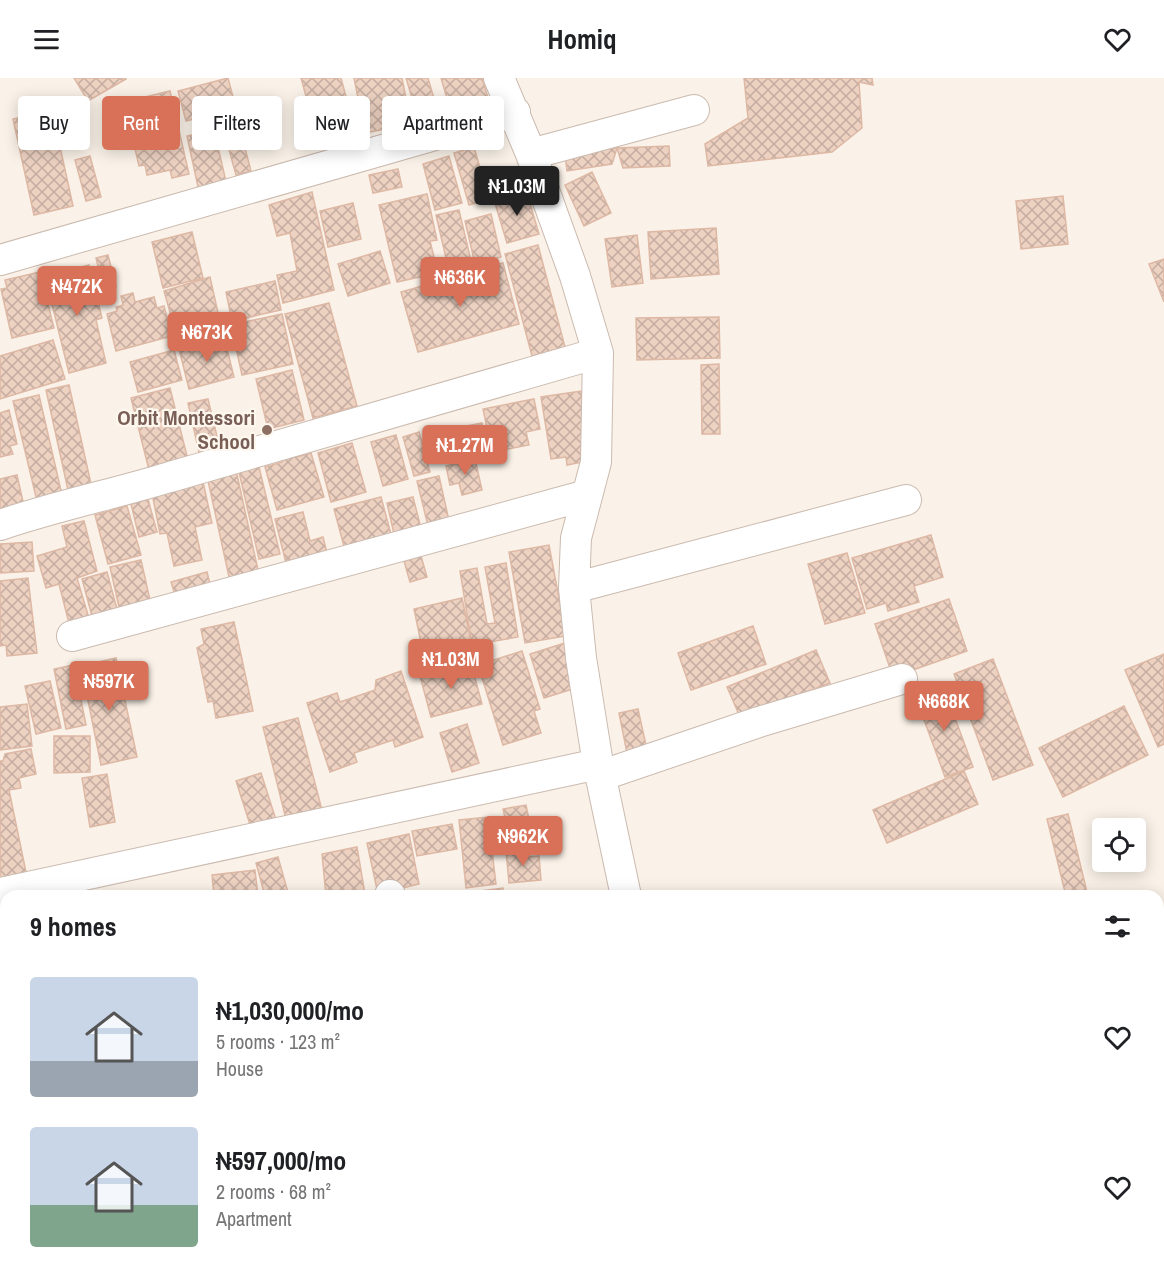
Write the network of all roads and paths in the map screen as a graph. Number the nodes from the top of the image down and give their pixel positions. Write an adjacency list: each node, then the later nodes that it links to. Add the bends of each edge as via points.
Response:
1 (500, 78): 3 (street)
2 (694, 110): 4 (street)
3 (515, 112): 4 (street); 5 (street)
4 (531, 154): 6 (street)
5 (0, 260)
6 (598, 353): 7 (street, via 596,462); 9 (street)
7 (587, 495): 10 (street, via 576,537); 11 (street)
8 (906, 500): 10 (street)
9 (0, 525)
10 (574, 588): 13 (street)
11 (72, 636)
12 (902, 679): 13 (street)
13 (599, 770): 14 (street); 15 (street)
14 (10, 890)
15 (625, 890)

